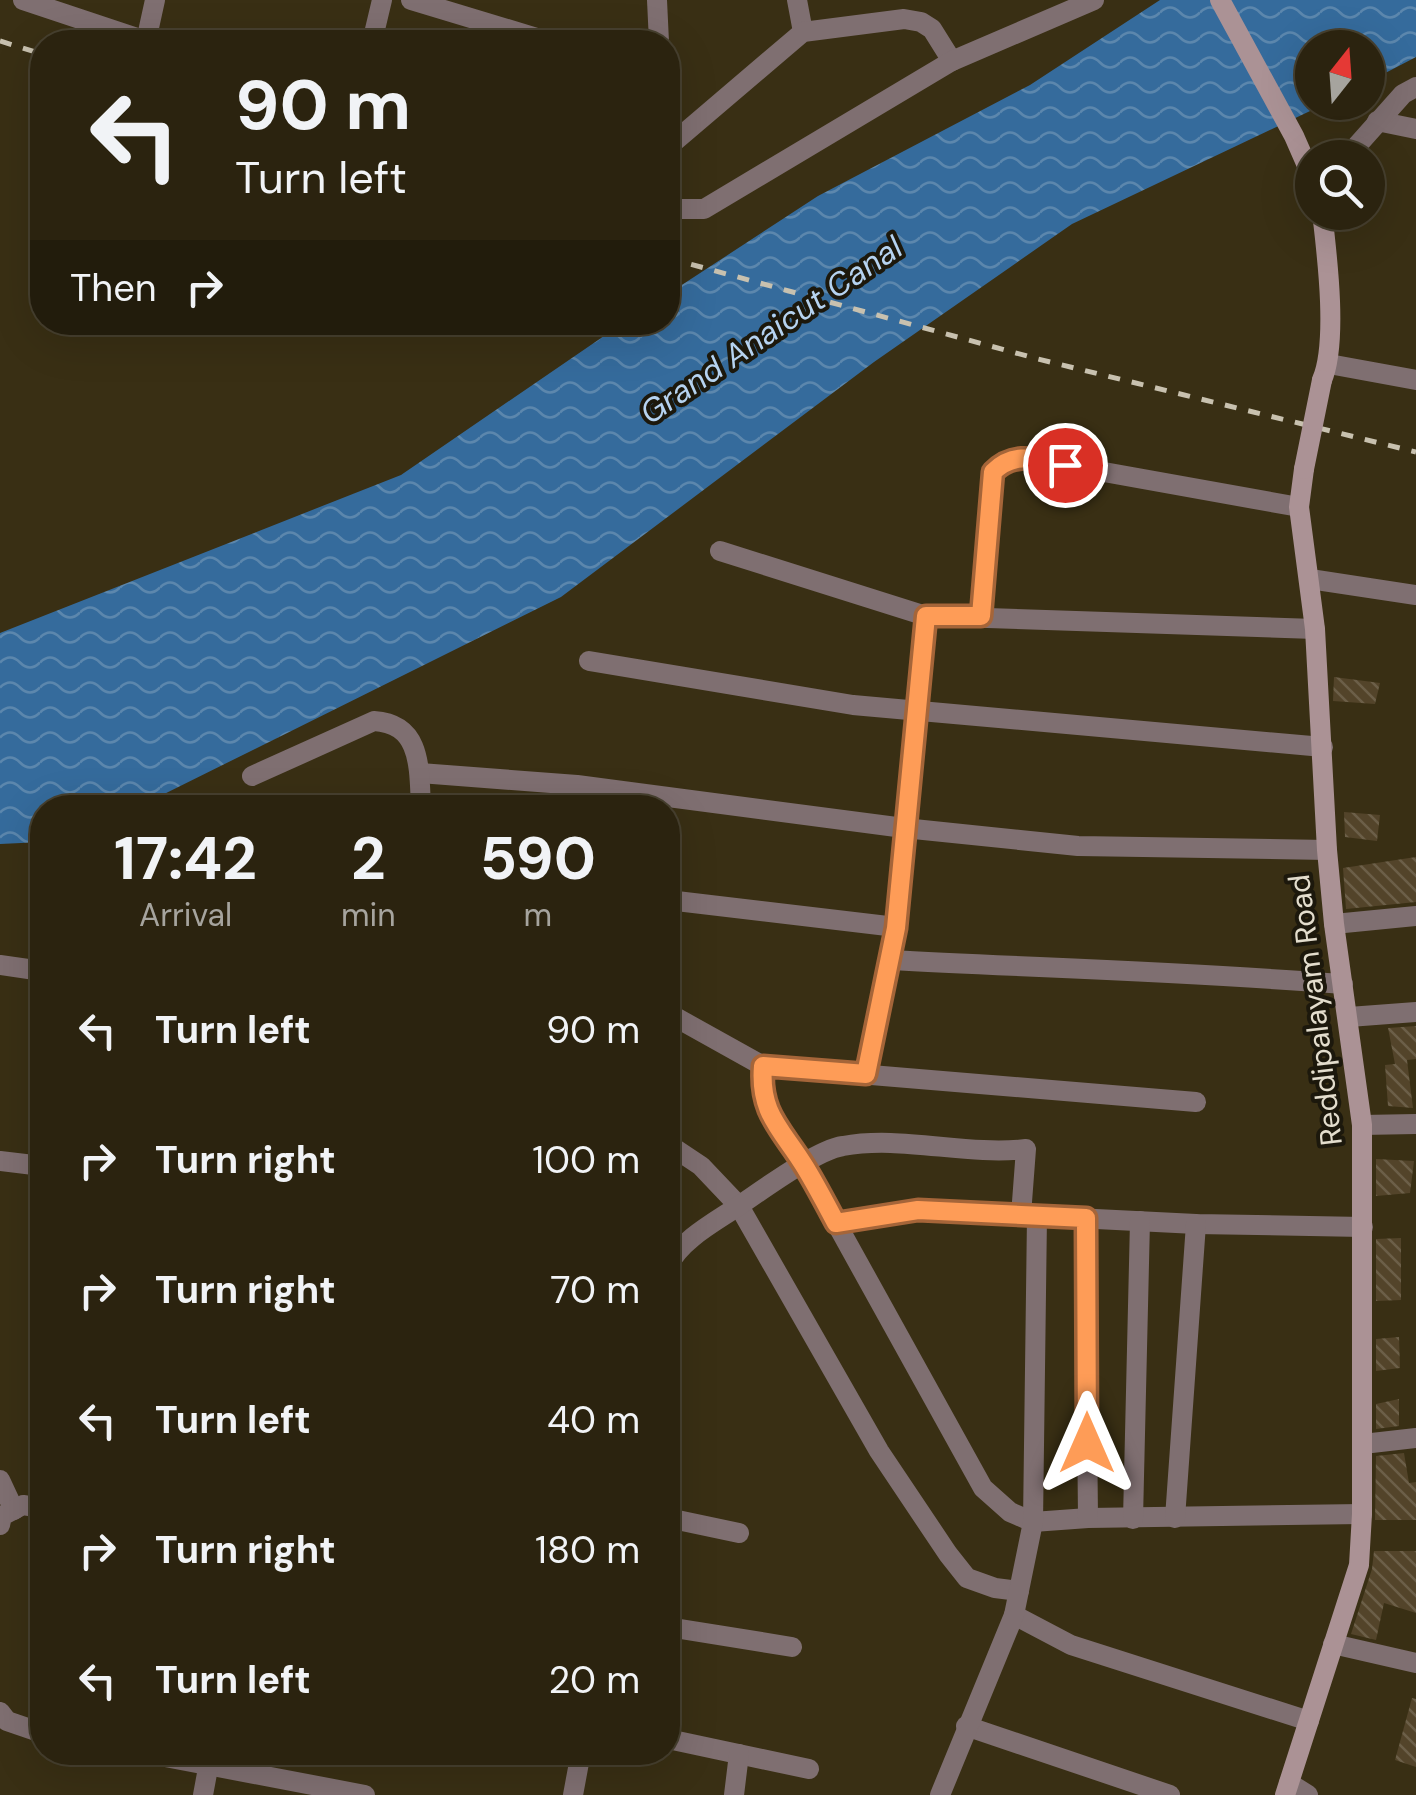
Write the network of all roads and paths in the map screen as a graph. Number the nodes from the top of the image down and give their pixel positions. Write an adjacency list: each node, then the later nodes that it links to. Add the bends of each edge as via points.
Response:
1 (154, 0): 11 (street)
2 (382, 0): 12 (street)
3 (410, 0): 13 (street)
4 (657, 0): 14 (street)
5 (797, 0): 15 (street)
6 (1094, 0): 9 (street)
7 (1220, 0): 21 (street)
8 (35, 1): 10 (street)
9 (1051, 10): 16 (street)
10 (114, 30)
11 (149, 30)
12 (375, 30)
13 (510, 30)
14 (658, 30)
15 (803, 32): 16 (street, via 904,18 932,30); 20 (street)
16 (952, 61): 23 (street, via 704,209)
17 (1416, 87): 18 (street)
18 (1377, 121): 19 (street); 22 (street)
19 (1416, 129)
20 (680, 137)
21 (1296, 140)
22 (1361, 140)
23 (680, 209)
24 (1324, 230): 25 (street, Reddipalayam Road)
25 (1326, 372): 26 (street); 27 (street, Reddipalayam Road, bridge)
26 (1416, 380)
27 (1300, 507): 29 (street, Reddipalayam Road); 32 (street, via 1026,458 1005,460 993,472 990,491)
28 (720, 551): 31 (street)
29 (1310, 579): 30 (street); 33 (street, Reddipalayam Road)
30 (1416, 594)
31 (926, 616): 32 (street); 35 (street)
32 (981, 616): 33 (street)
33 (1315, 628): 36 (street, Reddipalayam Road)
34 (589, 661): 35 (street)
35 (915, 711): 36 (street); 44 (street)
36 (1322, 747): 45 (street, Reddipalayam Road)
37 (420, 773): 38 (street, via 410,736 393,722 374,721); 39 (street); 40 (street)
38 (252, 776)
39 (578, 785): 41 (street); 42 (street)
40 (421, 795)
41 (577, 795)
42 (654, 795)
43 (680, 798): 44 (street)
44 (904, 828): 45 (street, via 1078,846); 49 (street)
45 (1327, 850): 48 (street, Reddipalayam Road)
46 (680, 901): 49 (street)
47 (1416, 916): 48 (street)
48 (1334, 924): 53 (street, Reddipalayam Road)
49 (896, 928): 50 (street)
50 (889, 960): 53 (street); 58 (street)
51 (0, 965): 52 (street)
52 (30, 969)
53 (1344, 984): 55 (street, Reddipalayam Road)
54 (1416, 1012): 55 (street)
55 (1348, 1016): 61 (street, Reddipalayam Road)
56 (680, 1020): 57 (street)
57 (763, 1066): 58 (street); 65 (street, via 768,1116)
58 (866, 1074): 59 (street)
59 (1196, 1102)
60 (1416, 1124): 61 (street)
61 (1362, 1125): 72 (street, Reddipalayam Road)
62 (680, 1152): 66 (street)
63 (0, 1161): 64 (street)
64 (30, 1165)
65 (804, 1165): 66 (street); 67 (street, via 840,1146 1026,1149); 70 (street)
66 (738, 1206): 73 (street); 86 (street, via 879,1451 948,1554 968,1578)
67 (1029, 1215): 68 (street); 70 (street, via 918,1210); 84 (street)
68 (1086, 1218): 69 (street); 80 (street)
69 (1140, 1221): 71 (street); 81 (street)
70 (836, 1223): 84 (street, via 983,1488)
71 (1196, 1224): 72 (street); 82 (street)
72 (1363, 1228): 75 (street, Reddipalayam Road)
73 (680, 1249)
74 (1416, 1438): 75 (street)
75 (1363, 1444): 78 (street, Reddipalayam Road)
76 (0, 1480): 79 (street)
77 (30, 1507): 79 (street)
78 (1362, 1514): 82 (street); 89 (street, Reddipalayam Road, via 1359,1565)
79 (7, 1518)
80 (1088, 1518): 81 (street); 84 (street)
81 (1133, 1518): 82 (street)
82 (1175, 1518)
83 (680, 1521): 85 (street)
84 (1033, 1522): 86 (street)
85 (739, 1533)
86 (1019, 1591): 87 (street)
87 (1014, 1616): 93 (street, via 1071,1645); 94 (street)
88 (680, 1629): 90 (street)
89 (1334, 1644): 91 (street); 93 (street, Reddipalayam Road)
90 (792, 1647)
91 (1416, 1663)
92 (0, 1712): 95 (street, via 6,1722)
93 (1309, 1721): 102 (street, Reddipalayam Road)
94 (966, 1726): 107 (street); 108 (street)
95 (30, 1729)
96 (680, 1741): 97 (street)
97 (740, 1754): 101 (street); 106 (street)
98 (209, 1765): 103 (street)
99 (236, 1765): 104 (street)
100 (579, 1765): 105 (street)
101 (809, 1769)
102 (1287, 1789): 109 (street)
103 (203, 1795)
104 (365, 1795)
105 (573, 1795)
106 (734, 1795)
107 (940, 1795)
108 (1170, 1795)
109 (1308, 1795)

